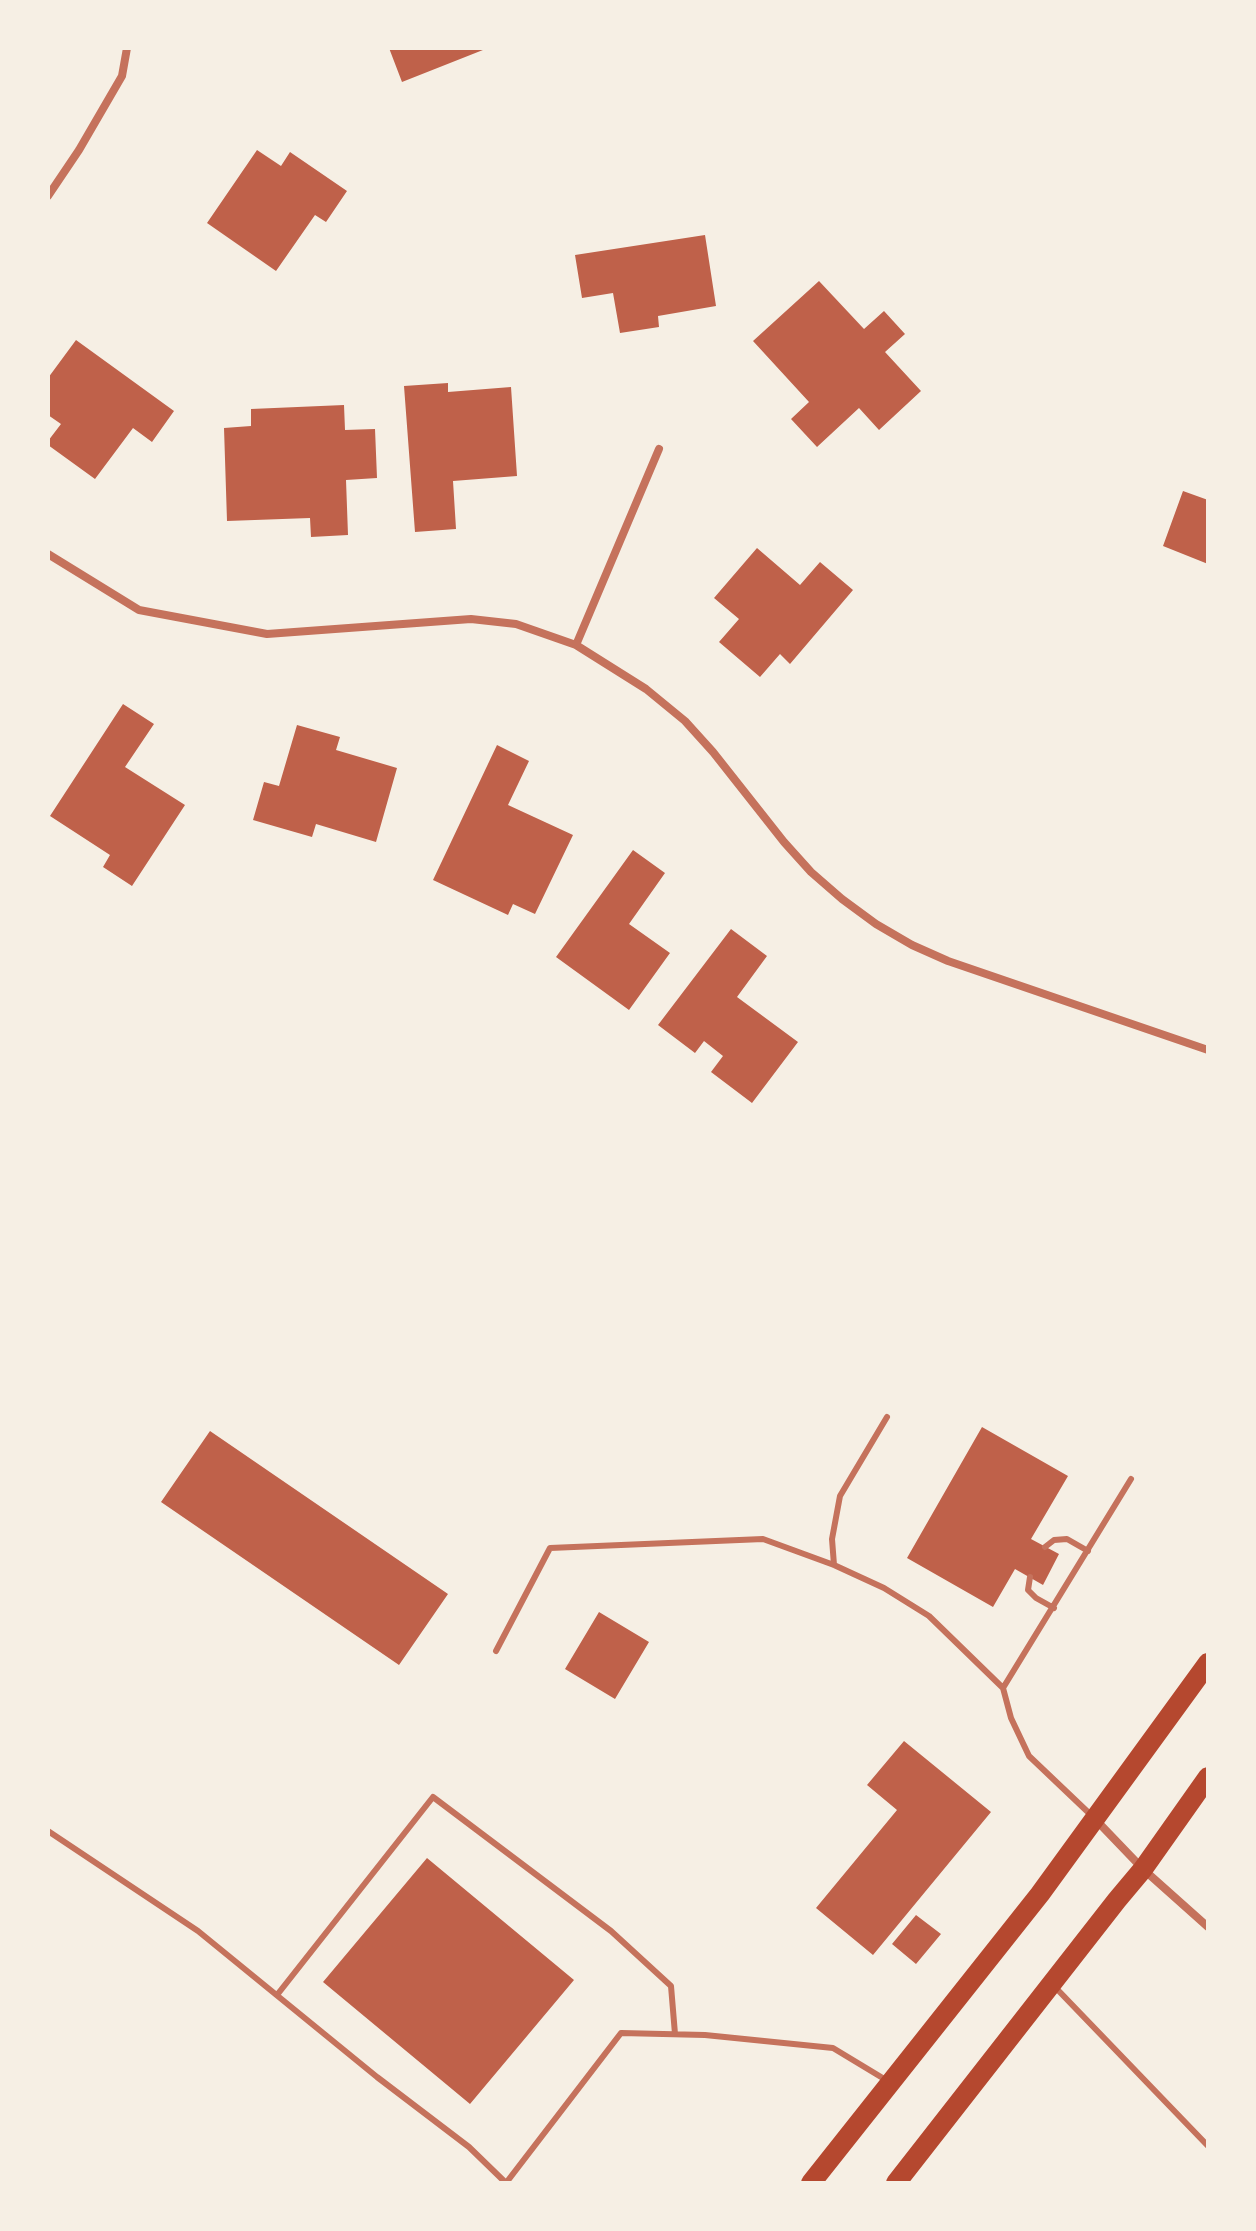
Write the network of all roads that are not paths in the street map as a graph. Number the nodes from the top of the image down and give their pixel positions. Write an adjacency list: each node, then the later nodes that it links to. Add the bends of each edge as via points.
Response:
1 (127, 48): 2 (street, via 122,76)
2 (48, 196)
3 (659, 449): 5 (street)
4 (48, 554): 5 (street, via 139,610 267,634 471,619 516,624)
5 (576, 645): 6 (street, via 685,721 811,872 876,924 948,961)
6 (1208, 1050)
7 (887, 1417): 11 (lane, via 840,1496 832,1539)
8 (1131, 1479): 10 (lane)
9 (1045, 1547): 10 (lane, via 1067,1539)
10 (1088, 1551): 13 (lane)
11 (834, 1565): 14 (lane, via 763,1539 550,1548); 16 (lane, via 929,1616)
12 (1030, 1577): 13 (lane, via 1028,1590)
13 (1054, 1608): 16 (lane)
14 (496, 1651)
15 (1208, 1663): 18 (main road)
16 (1003, 1688): 18 (lane, via 1029,1756)
17 (1208, 1777): 20 (main road)
18 (1096, 1820): 20 (street); 25 (main road)
19 (48, 1831): 23 (lane, via 198,1931)
20 (1143, 1869): 21 (street); 22 (main road)
21 (1207, 1924)
22 (1051, 1983): 26 (lane); 29 (main road)
23 (277, 1995): 24 (lane, via 433,1797 611,1931 671,1986); 27 (lane, via 469,2147)
24 (675, 2034): 25 (lane, via 833,2048); 27 (lane, via 621,2033)
25 (891, 2083): 28 (main road)
26 (1208, 2146)
27 (505, 2182)
28 (811, 2183)
29 (896, 2183)

